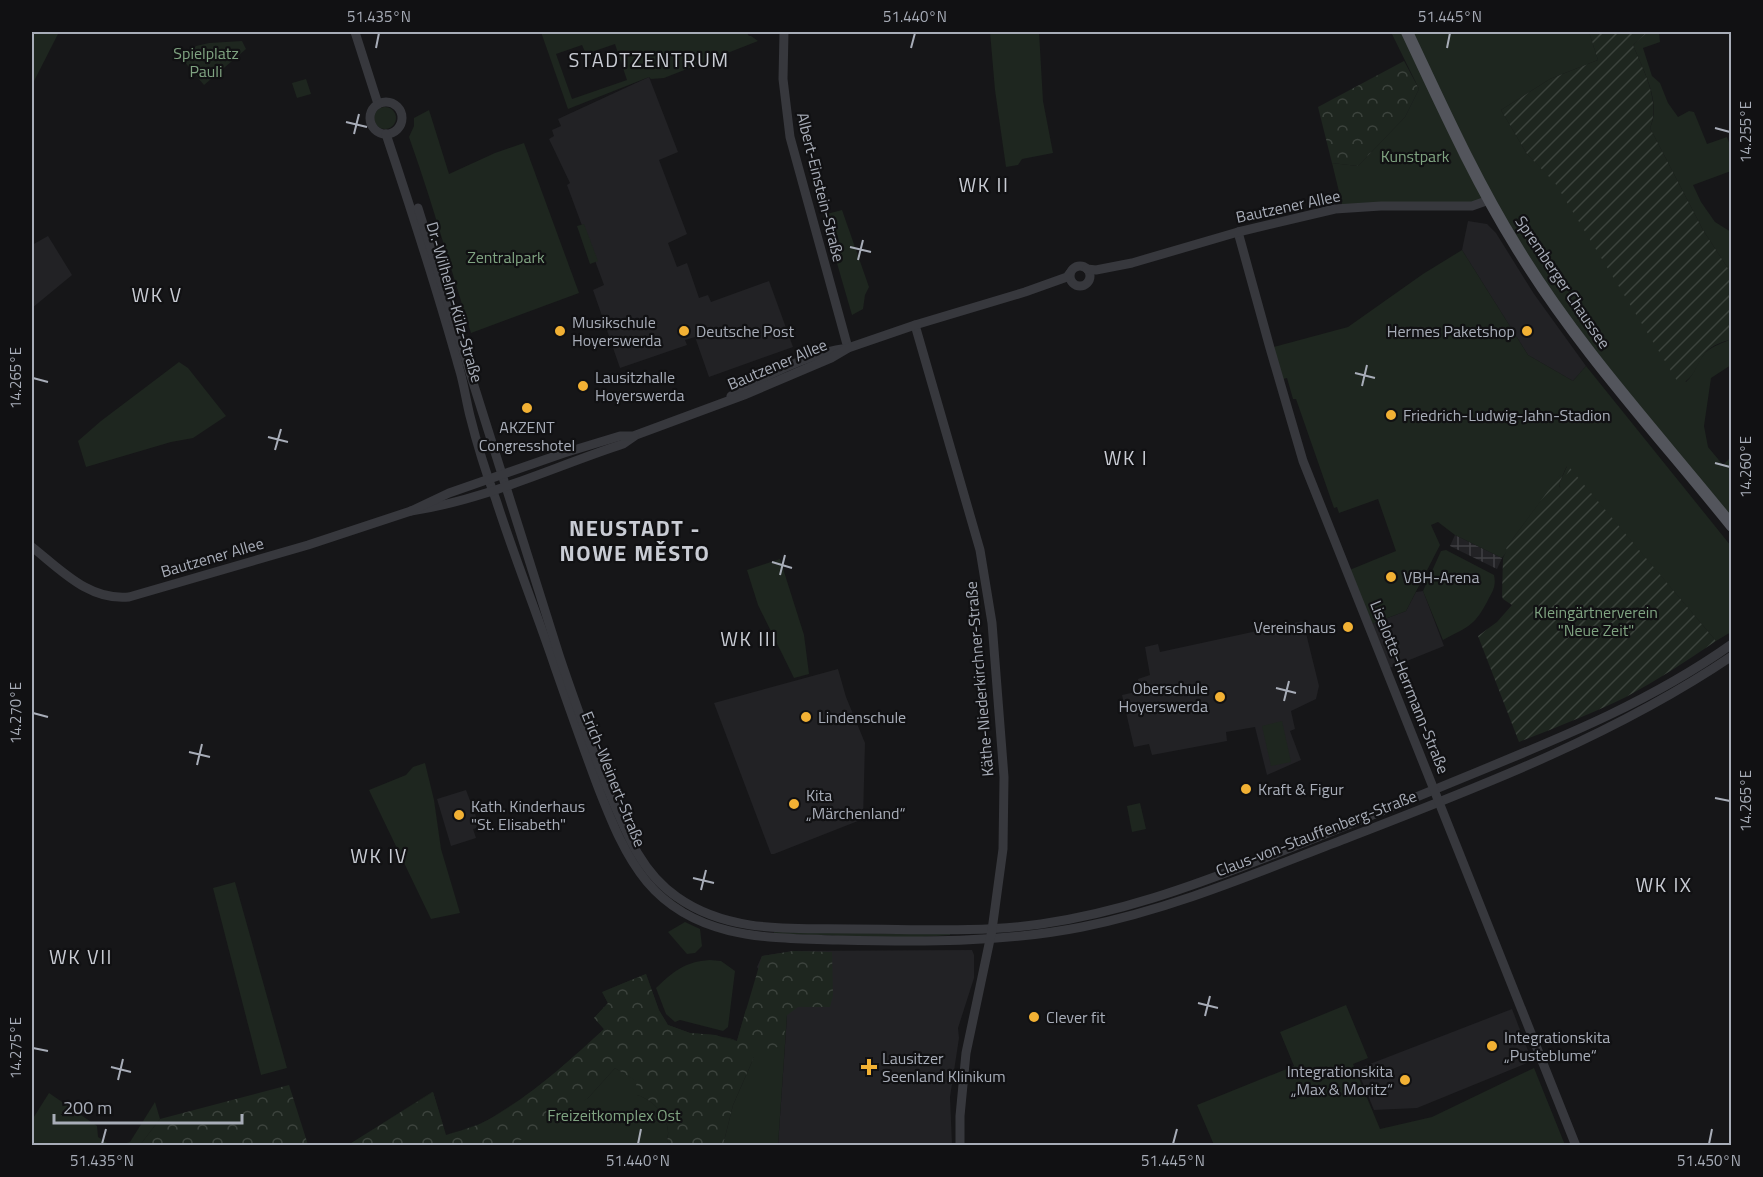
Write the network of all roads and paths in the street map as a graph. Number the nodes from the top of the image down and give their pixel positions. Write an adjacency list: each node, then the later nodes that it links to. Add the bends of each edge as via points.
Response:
1 (355, 32): 5 (street, Dr.-Wilhelm-Külz-Straße)
2 (362, 32): 5 (street, Dr.-Wilhelm-Külz-Straße)
3 (784, 32): 12 (street, Albert-Einstein-Straße, via 783,79 790,137)
4 (1407, 32): 7 (main road, Spremberger Chaussee)
5 (382, 104): 6 (street, Dr.-Wilhelm-Külz-Straße, via 371,113 371,124 377,131); 6 (street, Dr.-Wilhelm-Külz-Straße, via 394,105 400,113 400,124)
6 (389, 133): 14 (street, Dr.-Wilhelm-Külz-Straße, via 438,266); 15 (street, Dr.-Wilhelm-Külz-Straße, via 462,375)
7 (1489, 200): 8 (street, Bautzener Allee, via 1472,206 1335,209); 19 (main road, Spremberger Chaussee, via 1516,247 1592,355)
8 (1238, 232): 9 (street, Bautzener Allee); 23 (street, Liselotte-Herrmann-Straße, via 1303,460)
9 (1088, 273): 10 (street, Bautzener Allee, via 1081,266 1076,267); 10 (street, Bautzener Allee, via 1082,285 1076,285)
10 (1071, 277): 11 (street, Bautzener Allee)
11 (915, 325): 12 (street, Bautzener Allee); 25 (street, Käthe-Niederkirchner-Straße, via 980,550 992,623 1005,803)
12 (848, 348): 13 (street, Bautzener Allee, via 717,406)
13 (636, 435): 14 (street, Bautzener Allee, via 564,453); 16 (street, Bautzener Allee, via 623,444)
14 (501, 476): 15 (street, Bautzener Allee); 16 (street, Erich-Weinert-Straße)
15 (489, 480): 17 (street, Erich-Weinert-Straße); 18 (street, Bautzener Allee)
16 (505, 487): 17 (street, Bautzener Allee); 25 (street, Erich-Weinert-Straße, via 598,765 633,846 663,887 708,915 758,927)
17 (493, 491): 18 (street, Bautzener Allee); 25 (street, Erich-Weinert-Straße, via 611,818 632,861 654,890 678,909 708,924 757,937 910,942)
18 (411, 511): 20 (street, Bautzener Allee, via 308,545 120,598 81,586)
19 (1731, 526)
20 (32, 547)
21 (1731, 644): 23 (street, Claus-von-Stauffenberg-Straße, via 1660,689 1594,724)
22 (1731, 656): 24 (street, Claus-von-Stauffenberg-Straße, via 1662,701 1605,730)
23 (1434, 789): 24 (street, Liselotte-Herrmann-Straße); 25 (street, Claus-von-Stauffenberg-Straße, via 1168,895)
24 (1439, 801): 25 (street, Claus-von-Stauffenberg-Straße, via 1209,891 1147,911 1078,928); 27 (street, Liselotte-Herrmann-Straße)
25 (991, 935): 26 (street, Käthe-Niederkirchner-Straße, via 966,1053)
26 (960, 1146)
27 (1576, 1146)

